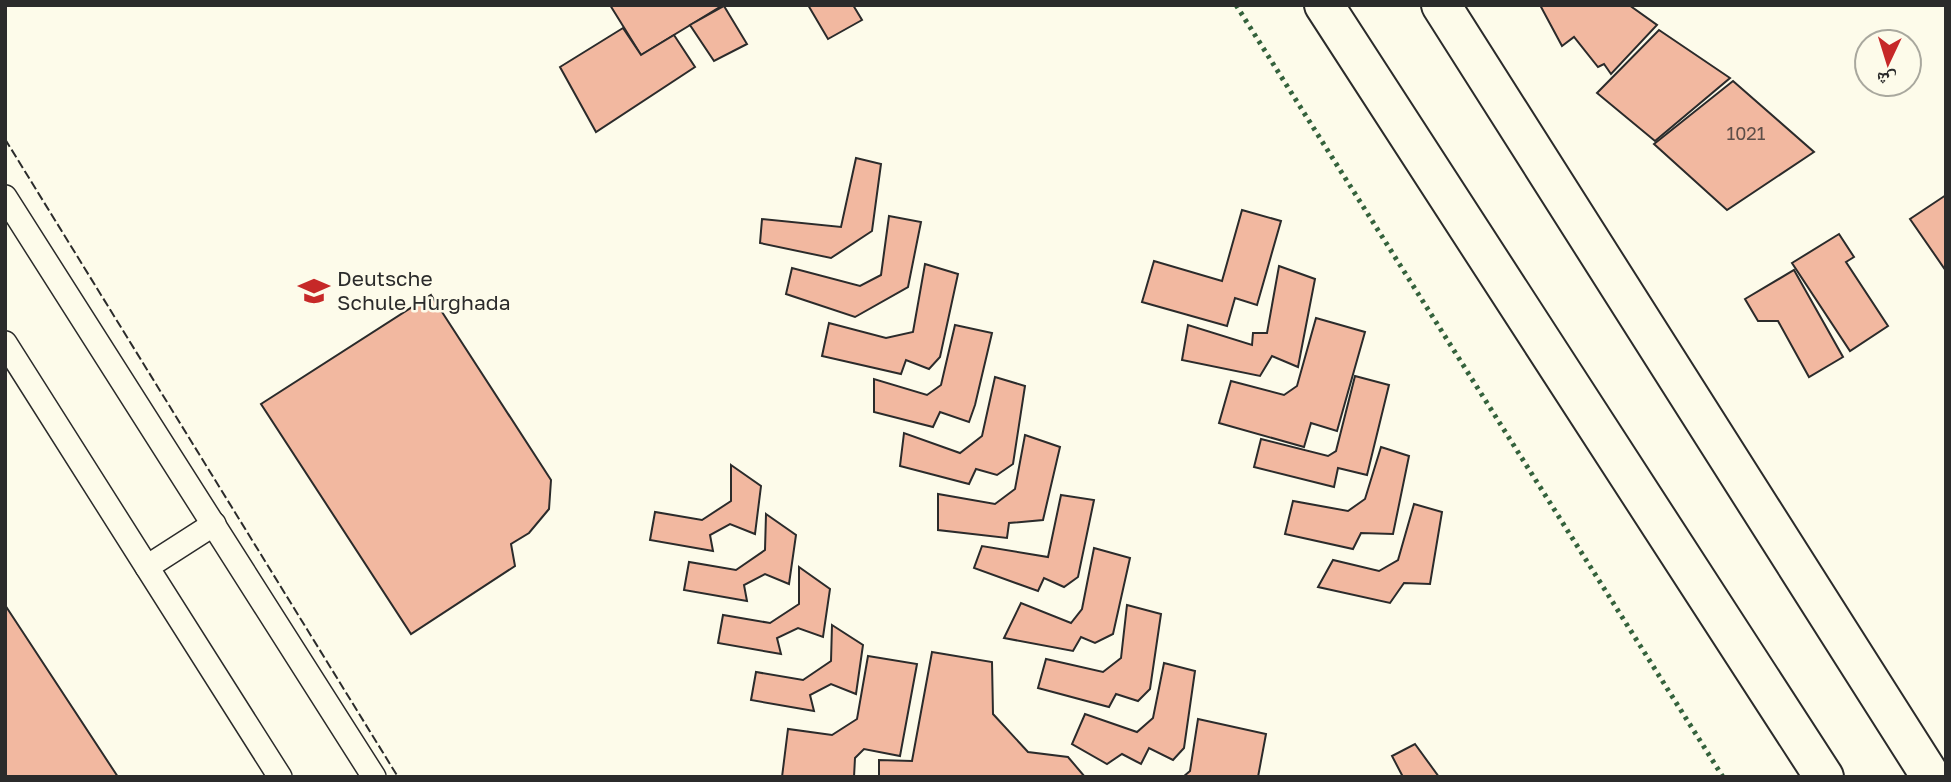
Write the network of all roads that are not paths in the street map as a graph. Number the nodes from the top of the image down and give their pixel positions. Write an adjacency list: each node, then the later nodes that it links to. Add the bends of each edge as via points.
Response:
1 (1324, 5): 9 (street)
2 (1441, 5): 10 (street)
3 (5, 197): 5 (lane)
4 (5, 343): 6 (lane)
5 (214, 524): 6 (lane); 8 (lane)
6 (147, 567): 7 (lane)
7 (279, 777)
8 (374, 777)
9 (1824, 777)
10 (1931, 777)

